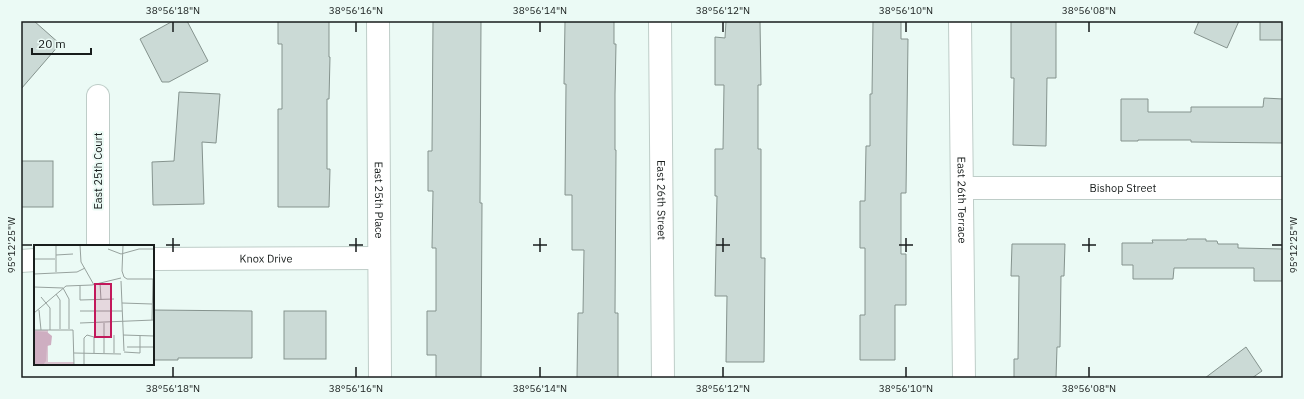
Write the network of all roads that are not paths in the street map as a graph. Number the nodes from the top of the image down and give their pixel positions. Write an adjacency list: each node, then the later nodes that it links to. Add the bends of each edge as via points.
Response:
1 (378, 21): 8 (street, East 25th Place)
2 (660, 21): 13 (street, East 26th Street)
3 (960, 21): 5 (street, East 26th Terrace)
4 (98, 96): 7 (street, East 25th Court)
5 (963, 188): 6 (street, Bishop Street); 14 (street, East 26th Terrace)
6 (1283, 188)
7 (98, 245)
8 (379, 258): 9 (street, Knox Drive); 12 (street, East 25th Place)
9 (154, 259)
10 (34, 260): 11 (street)
11 (21, 261)
12 (380, 378)
13 (663, 378)
14 (964, 378)

